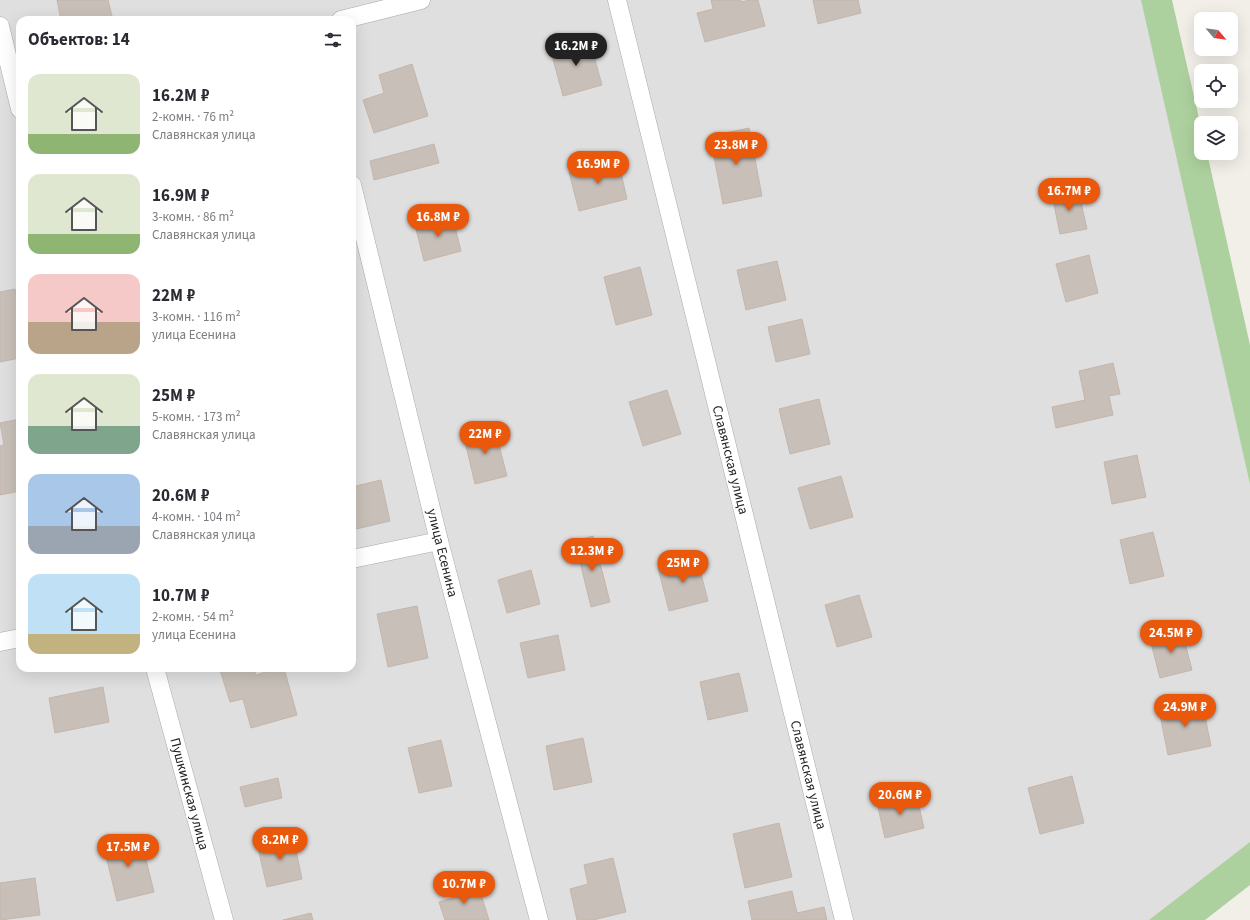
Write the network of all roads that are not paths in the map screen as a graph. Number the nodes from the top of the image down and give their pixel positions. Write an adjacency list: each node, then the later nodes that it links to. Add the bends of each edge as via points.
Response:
1 (421, 0): 3 (street)
2 (617, 0): 14 (street, Славянская улица)
3 (356, 16)
4 (0, 26): 5 (street)
5 (16, 91)
6 (356, 201): 7 (street, улица Есенина)
7 (439, 541): 8 (street); 13 (street, улица Есенина)
8 (356, 558)
9 (16, 639): 10 (street)
10 (0, 642)
11 (156, 672): 12 (street, Пушкинская улица)
12 (224, 920)
13 (539, 920)
14 (844, 920)

